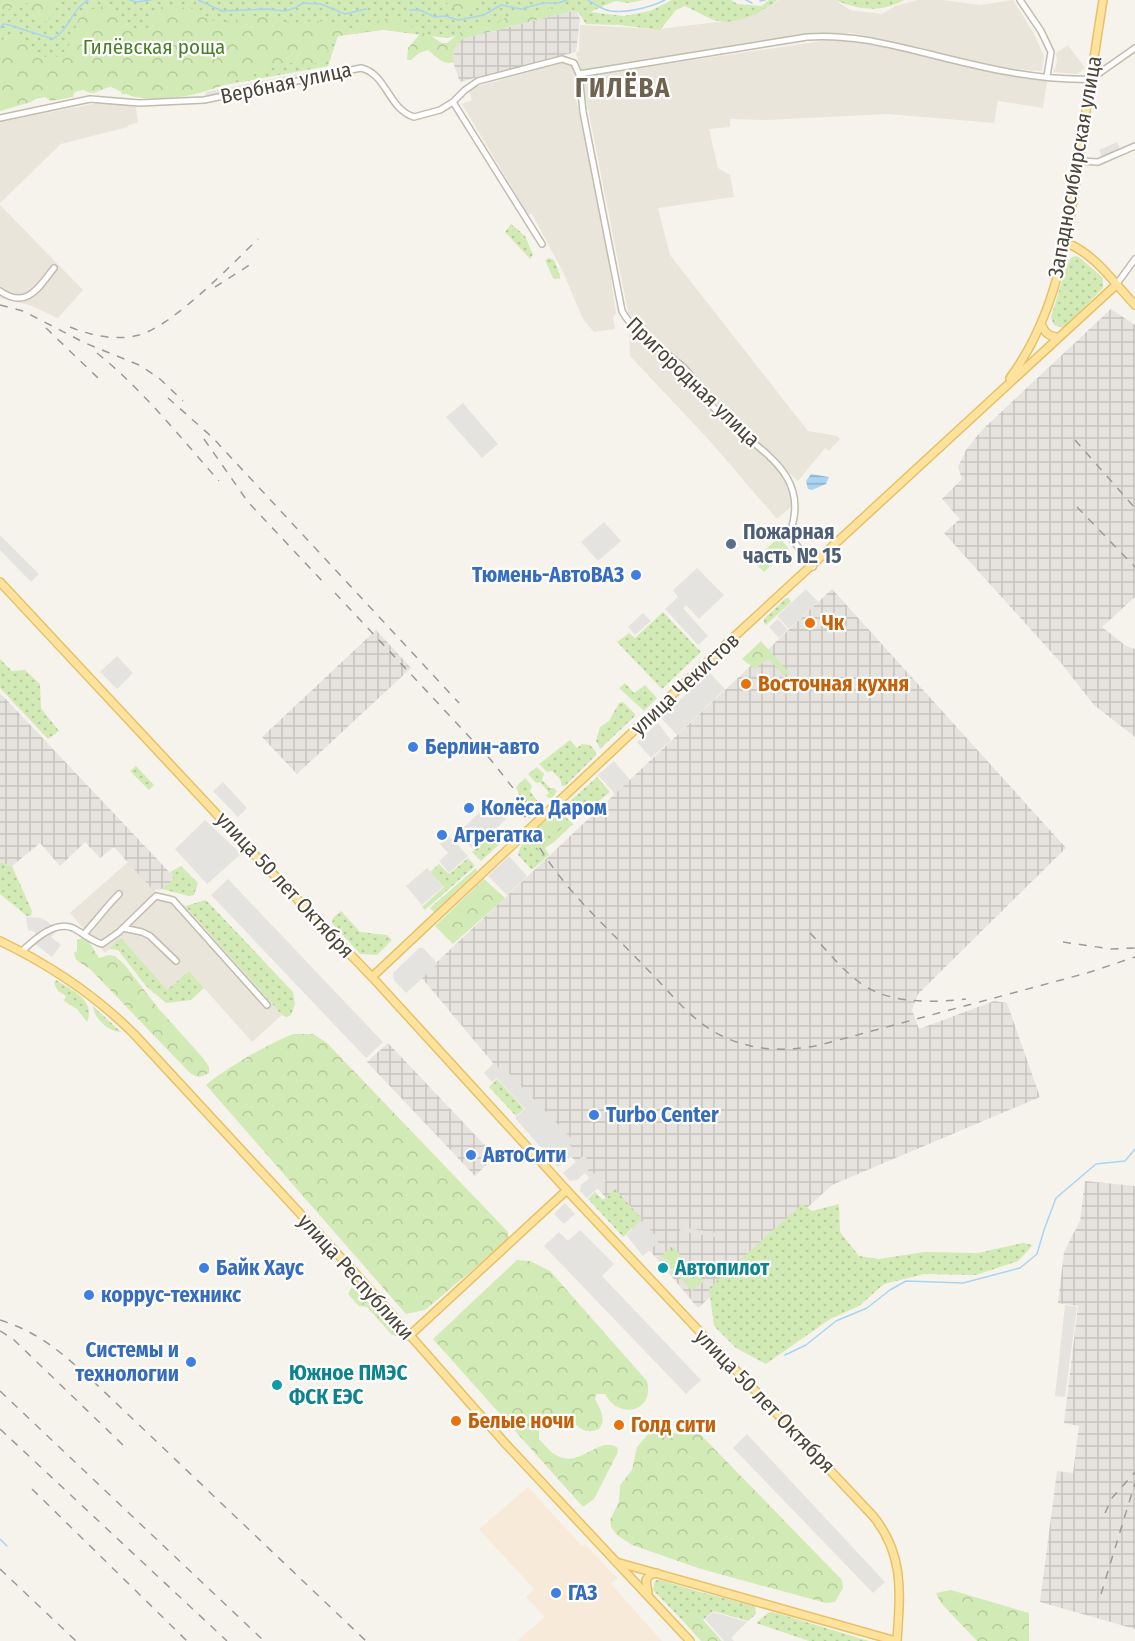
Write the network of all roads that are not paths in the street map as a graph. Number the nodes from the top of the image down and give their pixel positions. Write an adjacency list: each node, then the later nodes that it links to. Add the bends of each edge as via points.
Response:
1 (1020, 0): 5 (street, via 1051,52)
2 (1103, 0): 6 (main road, Западносибирская улица)
3 (1135, 48): 6 (street)
4 (579, 74): 5 (street, via 828,35 868,39 969,64); 7 (street, via 574,63 562,59 478,81); 21 (street, Пригородная улица, via 622,311 630,323 682,366 715,409 777,462 794,495 796,508 789,535)
5 (1047, 76): 6 (street)
6 (1091, 79): 10 (main road, Западносибирская улица)
7 (453, 102): 8 (street, Вербная улица, via 431,113 408,115 376,74 361,68 204,100 139,103 90,99); 12 (street)
8 (0, 118)
9 (1135, 146): 10 (street, via 1098,162)
10 (1079, 161): 11 (main road, Западносибирская улица)
11 (1067, 243): 15 (main road, via 1077,247); 18 (main road, Западносибирская улица)
12 (542, 244)
13 (1135, 259): 15 (street)
14 (54, 268): 16 (street, via 26,298 13,298)
15 (1116, 285): 17 (main road); 19 (main road)
16 (0, 291)
17 (1135, 305)
18 (1041, 324): 19 (main road, via 1044,332); 20 (main road, Западносибирская улица)
19 (1059, 337): 20 (main road)
20 (999, 392): 21 (main road, улица Чекистов)
21 (813, 567): 29 (main road, улица Чекистов)
22 (0, 582): 29 (main road, улица 50 лет Октября)
23 (119, 894): 25 (street)
24 (123, 928): 25 (street, via 102,944); 28 (street, via 150,936); 30 (street, via 156,896 172,900)
25 (84, 934): 27 (street, via 61,926 32,941)
26 (0, 940): 27 (main road, улица Республики)
27 (22, 951): 32 (main road, улица Республики, via 74,982 120,1020)
28 (176, 961)
29 (372, 977): 31 (main road, улица 50 лет Октября)
30 (267, 1005)
31 (567, 1190): 32 (main road); 37 (main road, улица 50 лет Октября, via 881,1526 893,1547 899,1576)
32 (409, 1336): 33 (main road, улица Республики)
33 (616, 1562): 34 (main road); 35 (main road, улица Республики)
34 (660, 1573): 35 (main road, via 646,1580); 37 (main road)
35 (651, 1598): 36 (main road, улица Республики)
36 (690, 1641)
37 (897, 1641)

